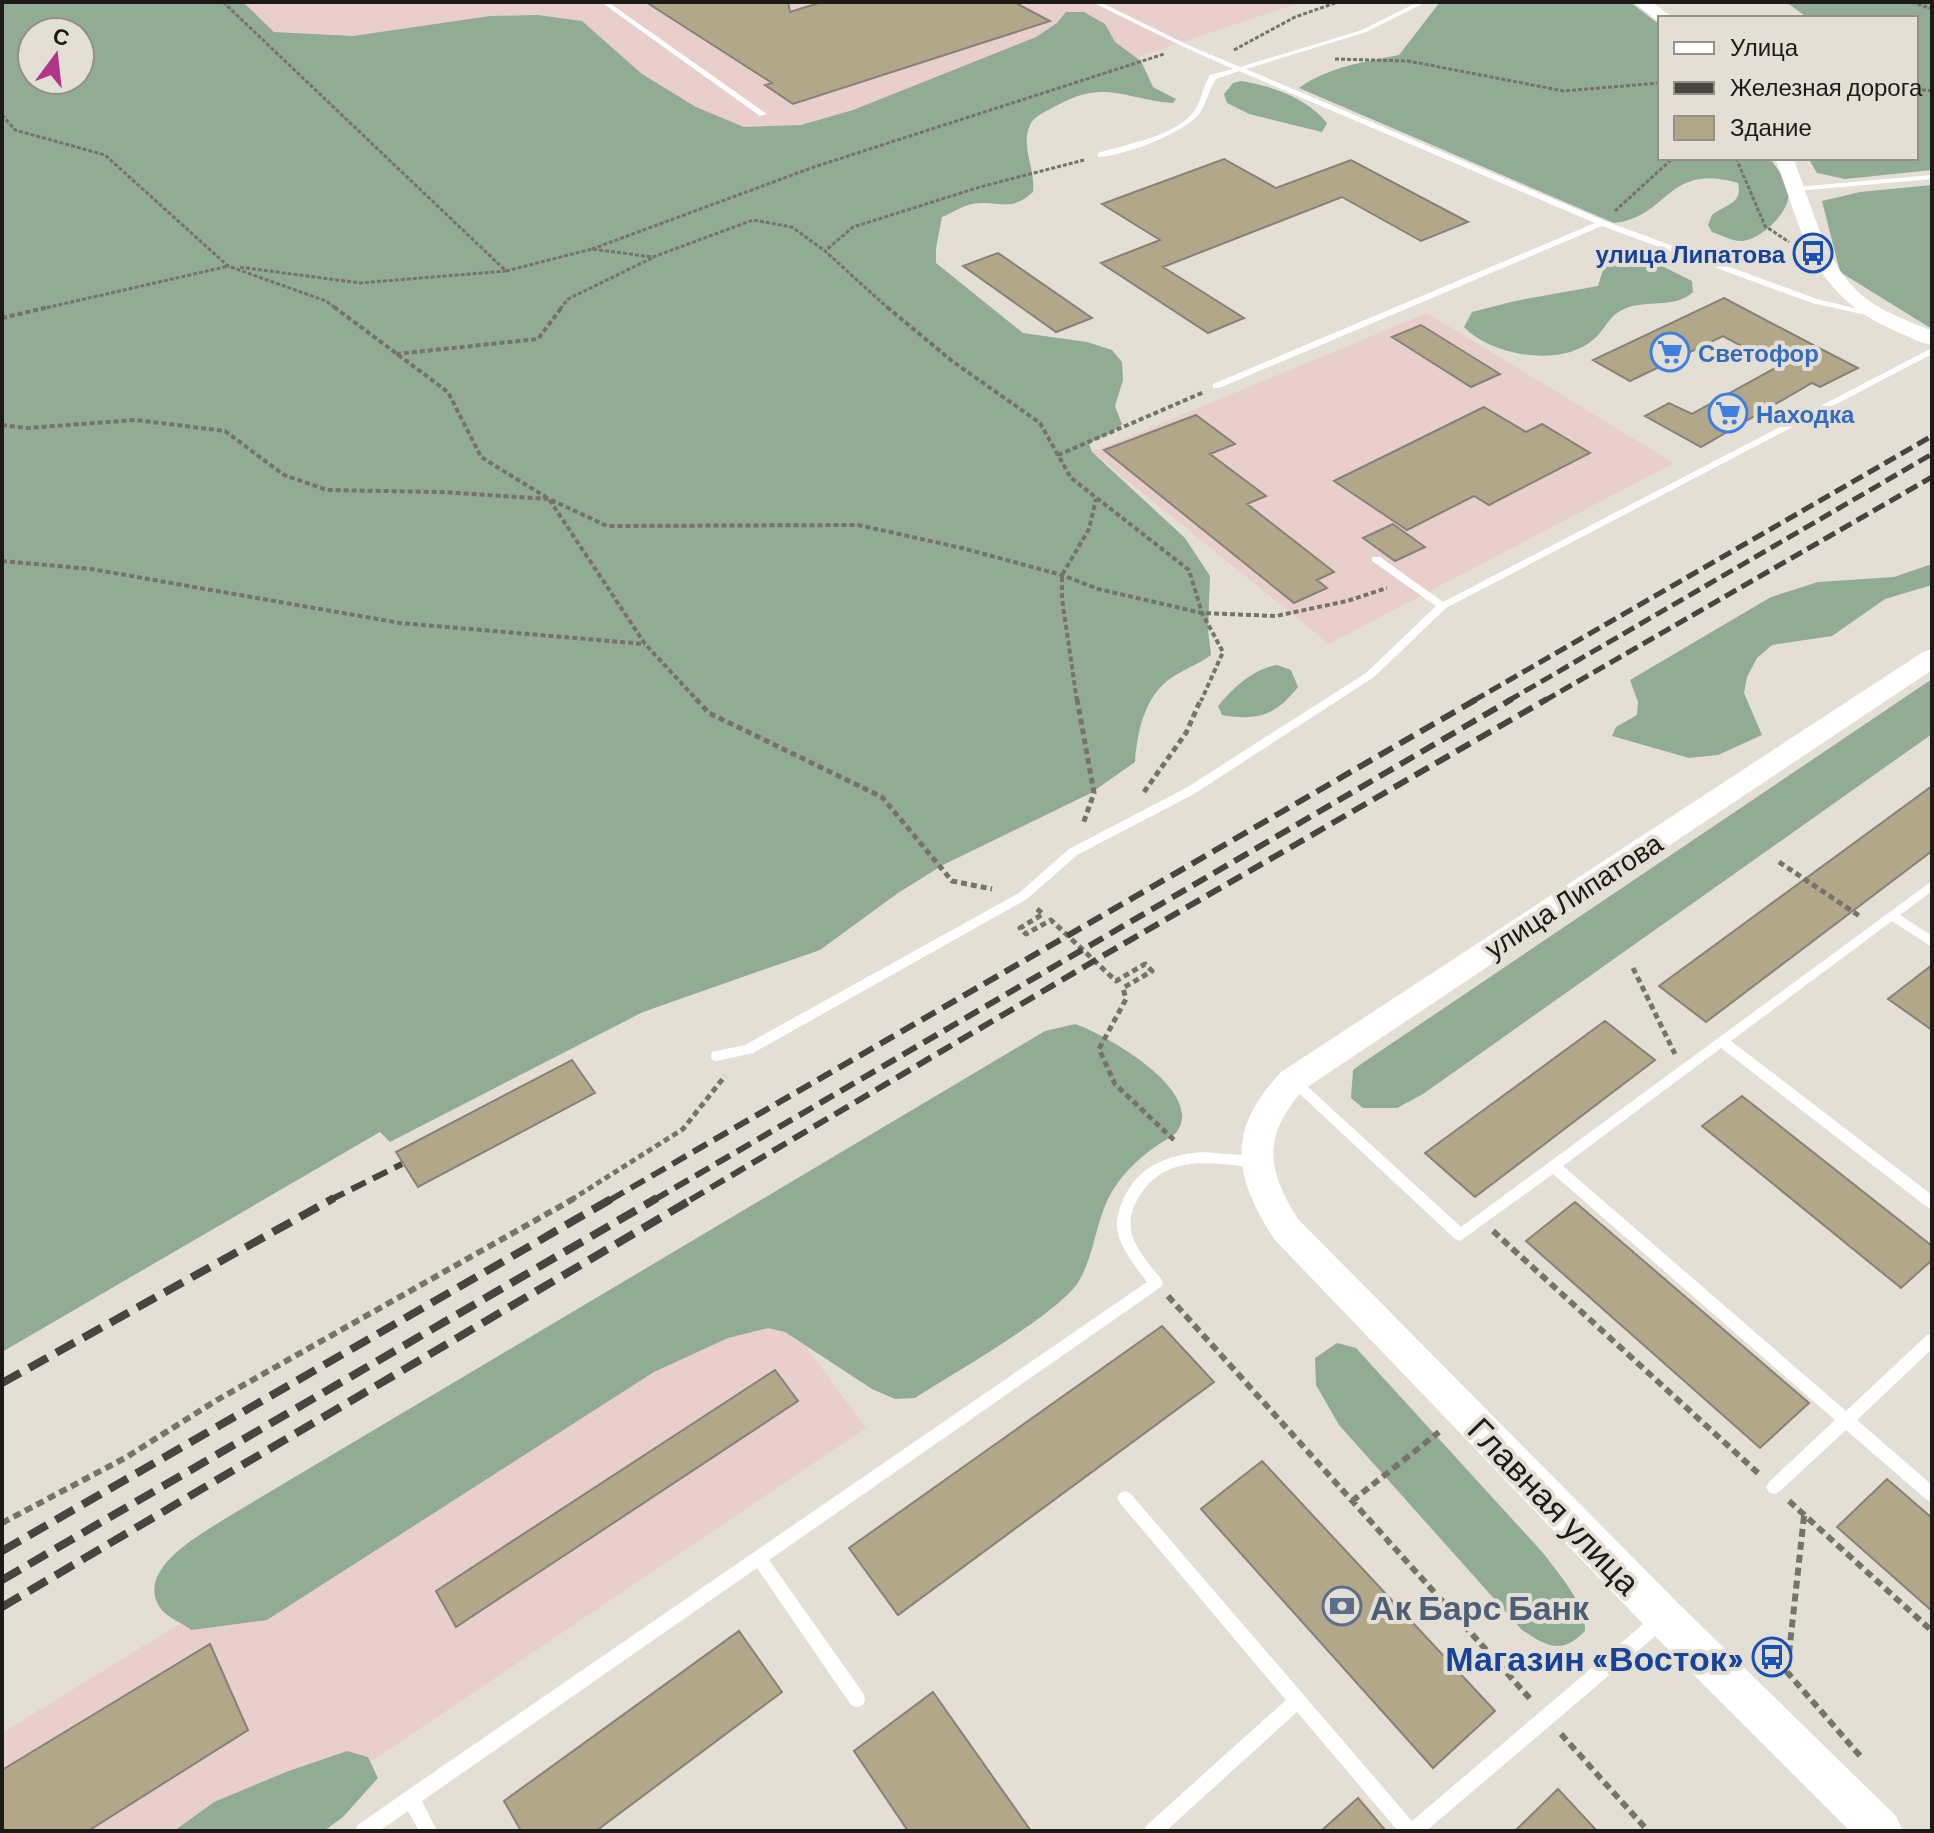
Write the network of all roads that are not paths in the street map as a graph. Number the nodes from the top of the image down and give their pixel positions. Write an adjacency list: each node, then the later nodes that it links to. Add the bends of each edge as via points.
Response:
1 (604, 2): 7 (lane)
2 (1095, 2): 6 (lane)
3 (1423, 2): 6 (lane, via 1364,31)
4 (1641, 2): 5 (street)
5 (1662, 16)
6 (1242, 70): 8 (lane, via 1213,77 1193,116 1172,130); 12 (lane)
7 (763, 114)
8 (1101, 155)
9 (1785, 160): 11 (street)
10 (1932, 177): 11 (lane)
11 (1797, 189): 13 (street, via 1830,269 1855,299)
12 (1602, 223): 13 (lane, via 1815,301); 16 (lane)
13 (1880, 315): 14 (street)
14 (1932, 339)
15 (1932, 351): 18 (lane)
16 (1216, 386)
17 (1376, 559): 18 (lane)
18 (1442, 606): 24 (lane, via 1370,675 1190,791 1073,852 1023,896 748,1049)
19 (1932, 658): 25 (street, улица Липатова)
20 (1932, 885): 21 (lane)
21 (1892, 915): 22 (lane); 23 (lane)
22 (1932, 942)
23 (1721, 1041): 27 (lane); 28 (lane)
24 (717, 1056)
25 (1292, 1081): 26 (street, улица Липатова, via 1262,1119); 27 (lane, via 1460,1235)
26 (1256, 1162): 34 (lane, via 1191,1156 1158,1167 1136,1186 1124,1213 1125,1236 1156,1283); 35 (street, Главная улица, via 1269,1205 1286,1229)
27 (1553, 1166): 30 (lane)
28 (1932, 1203)
29 (1932, 1340): 30 (lane)
30 (1845, 1419): 31 (lane); 32 (lane)
31 (1774, 1487)
32 (1932, 1495)
33 (1125, 1498): 37 (lane)
34 (758, 1557): 36 (lane); 38 (lane)
35 (1664, 1617): 42 (lane); 43 (street, Главная улица)
36 (857, 1699)
37 (1298, 1700): 41 (lane); 42 (lane)
38 (411, 1798): 39 (lane); 40 (lane)
39 (364, 1831)
40 (428, 1831)
41 (1153, 1831)
42 (1411, 1831)
43 (1881, 1831)

